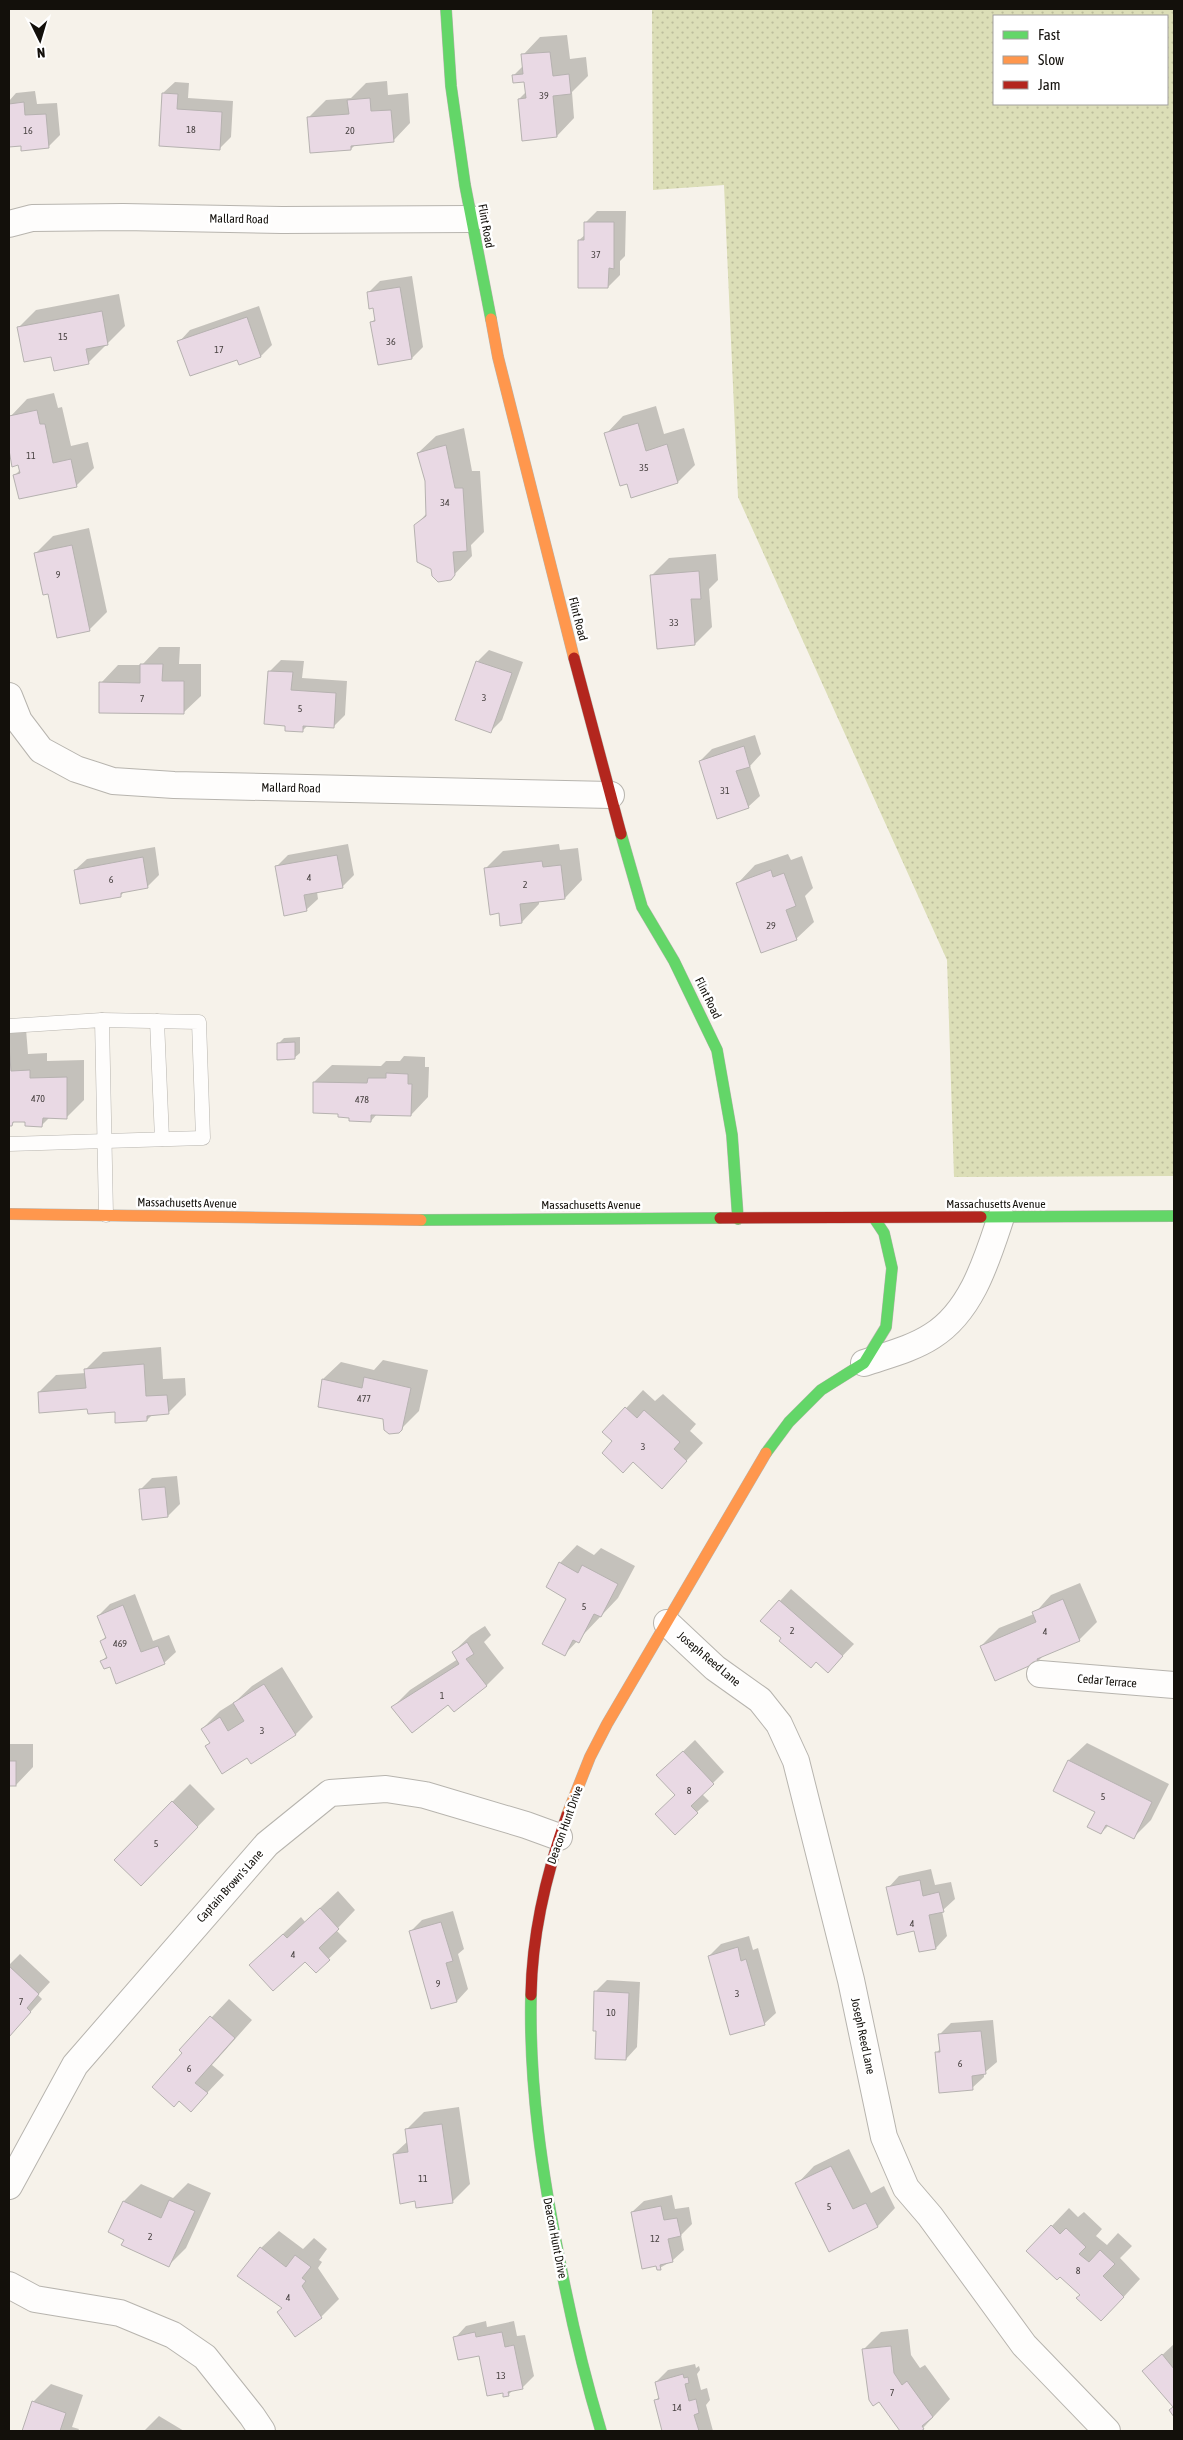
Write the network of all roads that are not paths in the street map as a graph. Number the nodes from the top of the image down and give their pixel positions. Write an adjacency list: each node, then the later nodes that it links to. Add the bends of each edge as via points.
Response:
1 (446, 9): 2 (street, Flint Road, via 451,86)
2 (471, 219): 3 (street, Mallard Road, via 123,217 32,218); 5 (street, Flint Road, via 500,366)
3 (9, 224)
4 (9, 696): 5 (street, Mallard Road, via 19,721 41,750 76,769 113,781 258,788)
5 (611, 795): 15 (street, Flint Road, via 642,907 674,961 717,1050 732,1135)
6 (102, 1020): 7 (lane); 8 (lane); 10 (lane)
7 (157, 1021): 9 (lane); 9 (lane, via 199,1022 203,1138)
8 (9, 1026)
9 (162, 1139): 10 (lane)
10 (104, 1140): 11 (lane); 13 (lane)
11 (9, 1144)
12 (9, 1214): 13 (street, Massachusetts Avenue)
13 (106, 1215): 15 (street, Massachusetts Avenue, via 393,1220)
14 (1174, 1216): 17 (street, Massachusetts Avenue)
15 (738, 1218): 16 (street, Massachusetts Avenue)
16 (874, 1218): 17 (street, Massachusetts Avenue); 18 (street, Deacon Hunt Drive, via 884,1233 892,1268 886,1327)
17 (1001, 1218): 18 (street, Deacon Hunt Drive, via 988,1255 963,1307 934,1335)
18 (864, 1363): 19 (street, Deacon Hunt Drive, via 821,1390 768,1449)
19 (667, 1623): 22 (street, Deacon Hunt Drive, via 618,1704 584,1771); 27 (street, Joseph Reed Lane, via 715,1668 760,1700 779,1724 796,1762 851,1980 884,2137 906,2188 1024,2345)
20 (1040, 1674): 21 (street, Cedar Terrace)
21 (1174, 1685)
22 (559, 1837): 23 (street, Captain Brown's Lane, via 425,1795 386,1789 330,1793 267,1844 76,2065); 26 (street, Deacon Hunt Drive, via 550,1863 534,1943 530,2007 536,2113 549,2208 572,2324)
23 (9, 2186)
24 (9, 2285): 25 (street, via 35,2298 120,2313 173,2335 205,2357)
25 (262, 2431)
26 (601, 2431)
27 (1107, 2431)

